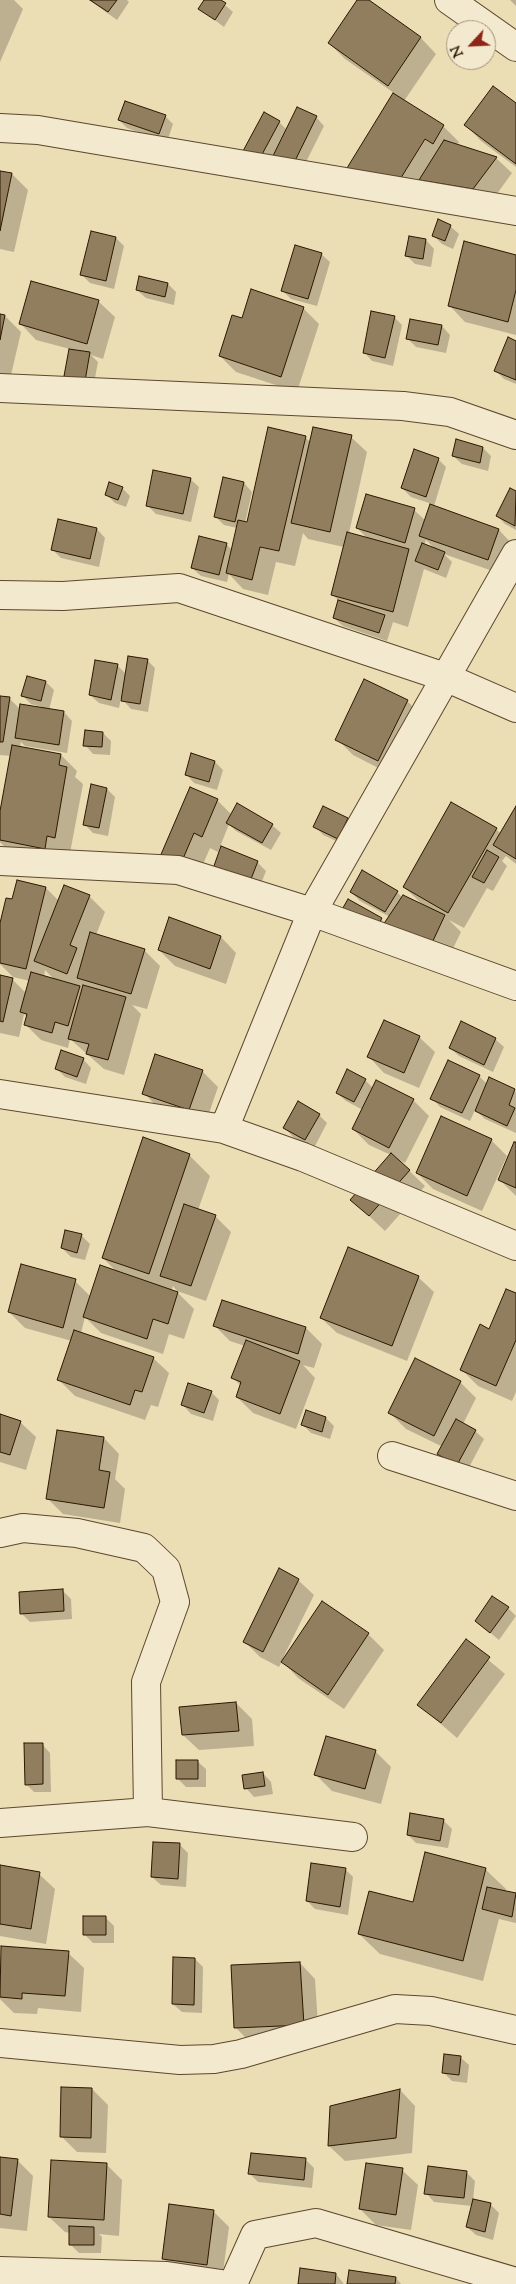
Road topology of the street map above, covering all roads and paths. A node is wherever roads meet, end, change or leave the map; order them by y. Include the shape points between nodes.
1 (449, 0) edge
2 (516, 47) edge
3 (0, 128) edge
4 (516, 211) edge
5 (0, 388) edge
6 (516, 435) edge
7 (516, 554) edge
8 (0, 595) edge
9 (445, 677) junction
10 (516, 708) edge
11 (0, 861) edge
12 (312, 912) junction
13 (516, 986) edge
14 (0, 1094) edge
15 (224, 1130) junction
16 (516, 1246) edge
17 (392, 1456) dead end
18 (516, 1496) edge
19 (0, 1533) edge
20 (148, 1812) junction
21 (0, 1823) edge
22 (353, 1837) dead end
23 (516, 2030) edge
24 (0, 2043) edge
25 (0, 2270) edge
26 (516, 2282) edge
27 (221, 2284) edge
28 (234, 2284) edge

1 - 2 street
3 - 4 street via 38,130
5 - 6 street via 404,406 450,412
7 - 9 street
8 - 9 street via 63,596 179,588
9 - 10 street
9 - 12 street
11 - 12 street via 178,870
12 - 13 street
12 - 15 street
14 - 15 street
15 - 16 street via 304,1157
17 - 18 street
19 - 20 street via 23,1528 87,1535 144,1548 166,1569 175,1602 146,1682
20 - 21 street
20 - 22 street
23 - 24 street via 431,2011 394,2009 214,2059 180,2060
25 - 27 street via 167,2276
26 - 28 street via 316,2223 255,2235

